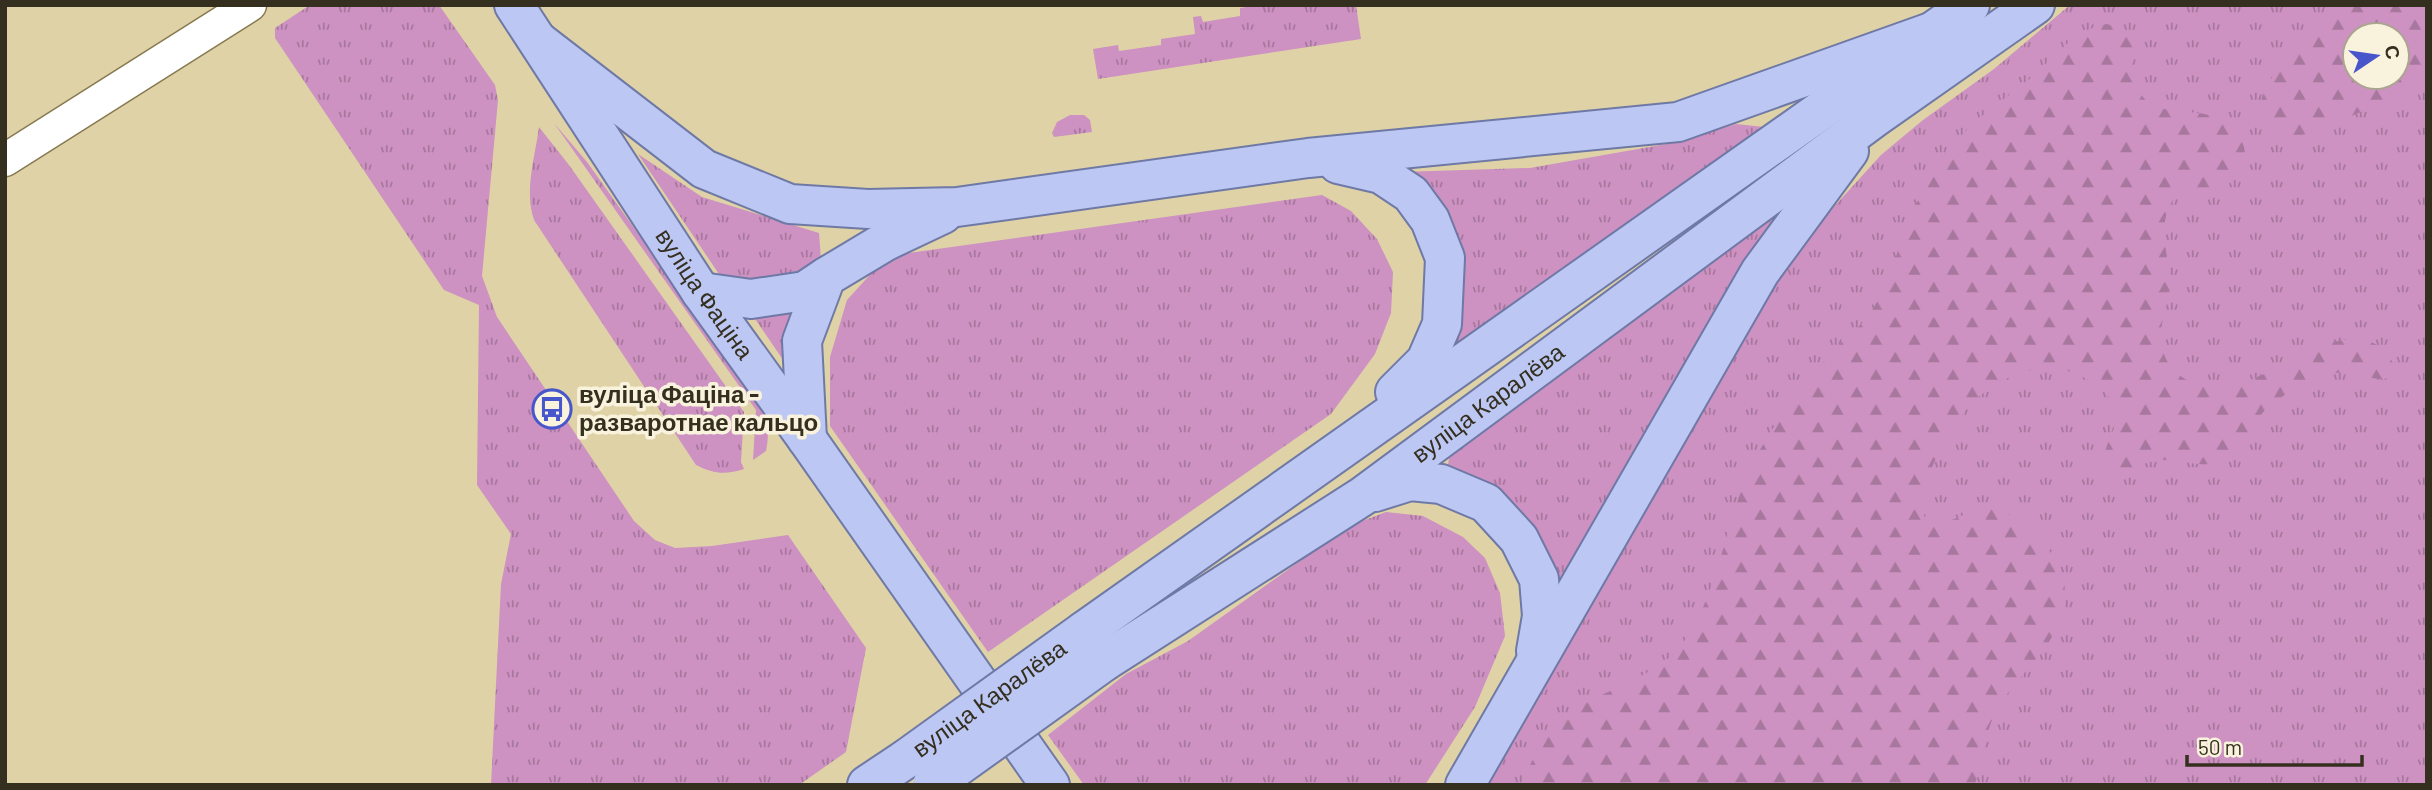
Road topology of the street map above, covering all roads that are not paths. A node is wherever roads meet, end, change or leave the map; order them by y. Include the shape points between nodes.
1 (250, 5) edge
2 (514, 5) edge
3 (1970, 5) edge
4 (2035, 5) edge
5 (1934, 31) junction
6 (538, 41) junction
7 (1874, 118) junction
8 (1308, 158) junction
9 (5, 160) edge
10 (957, 207) junction
11 (826, 277) junction
12 (701, 292) junction
13 (807, 439) junction
14 (1329, 458) junction
15 (1363, 496) junction
16 (1094, 646) junction
17 (1533, 668) junction
18 (919, 772) edge
19 (867, 785) edge
20 (1050, 785) edge
21 (1465, 785) edge

1 - 9 street
2 - 6 main road, вуліца Фаціна
3 - 5 main road, вуліца Каралёва
4 - 7 main road, вуліца Каралёва
5 - 8 main road via 1678,122
5 - 14 main road, вуліца Каралёва
6 - 10 main road via 704,169 790,204 868,209
6 - 12 main road, вуліца Фаціна
7 - 15 main road, вуліца Каралёва
7 - 17 main road via 1760,272
8 - 10 main road
8 - 14 main road via 1381,174 1411,194 1430,220 1445,258 1442,324 1426,361
10 - 11 main road
11 - 12 main road via 805,291 751,299
11 - 13 main road via 802,341
12 - 13 main road, вуліца Фаціна
13 - 20 main road, вуліца Фаціна
14 - 16 main road, вуліца Каралёва
15 - 16 main road, вуліца Каралёва
15 - 17 main road via 1410,481 1441,484 1486,503 1518,540 1539,579 1542,616
16 - 18 main road, вуліца Каралёва, bridge
17 - 21 main road
18 - 19 main road, вуліца Каралёва

